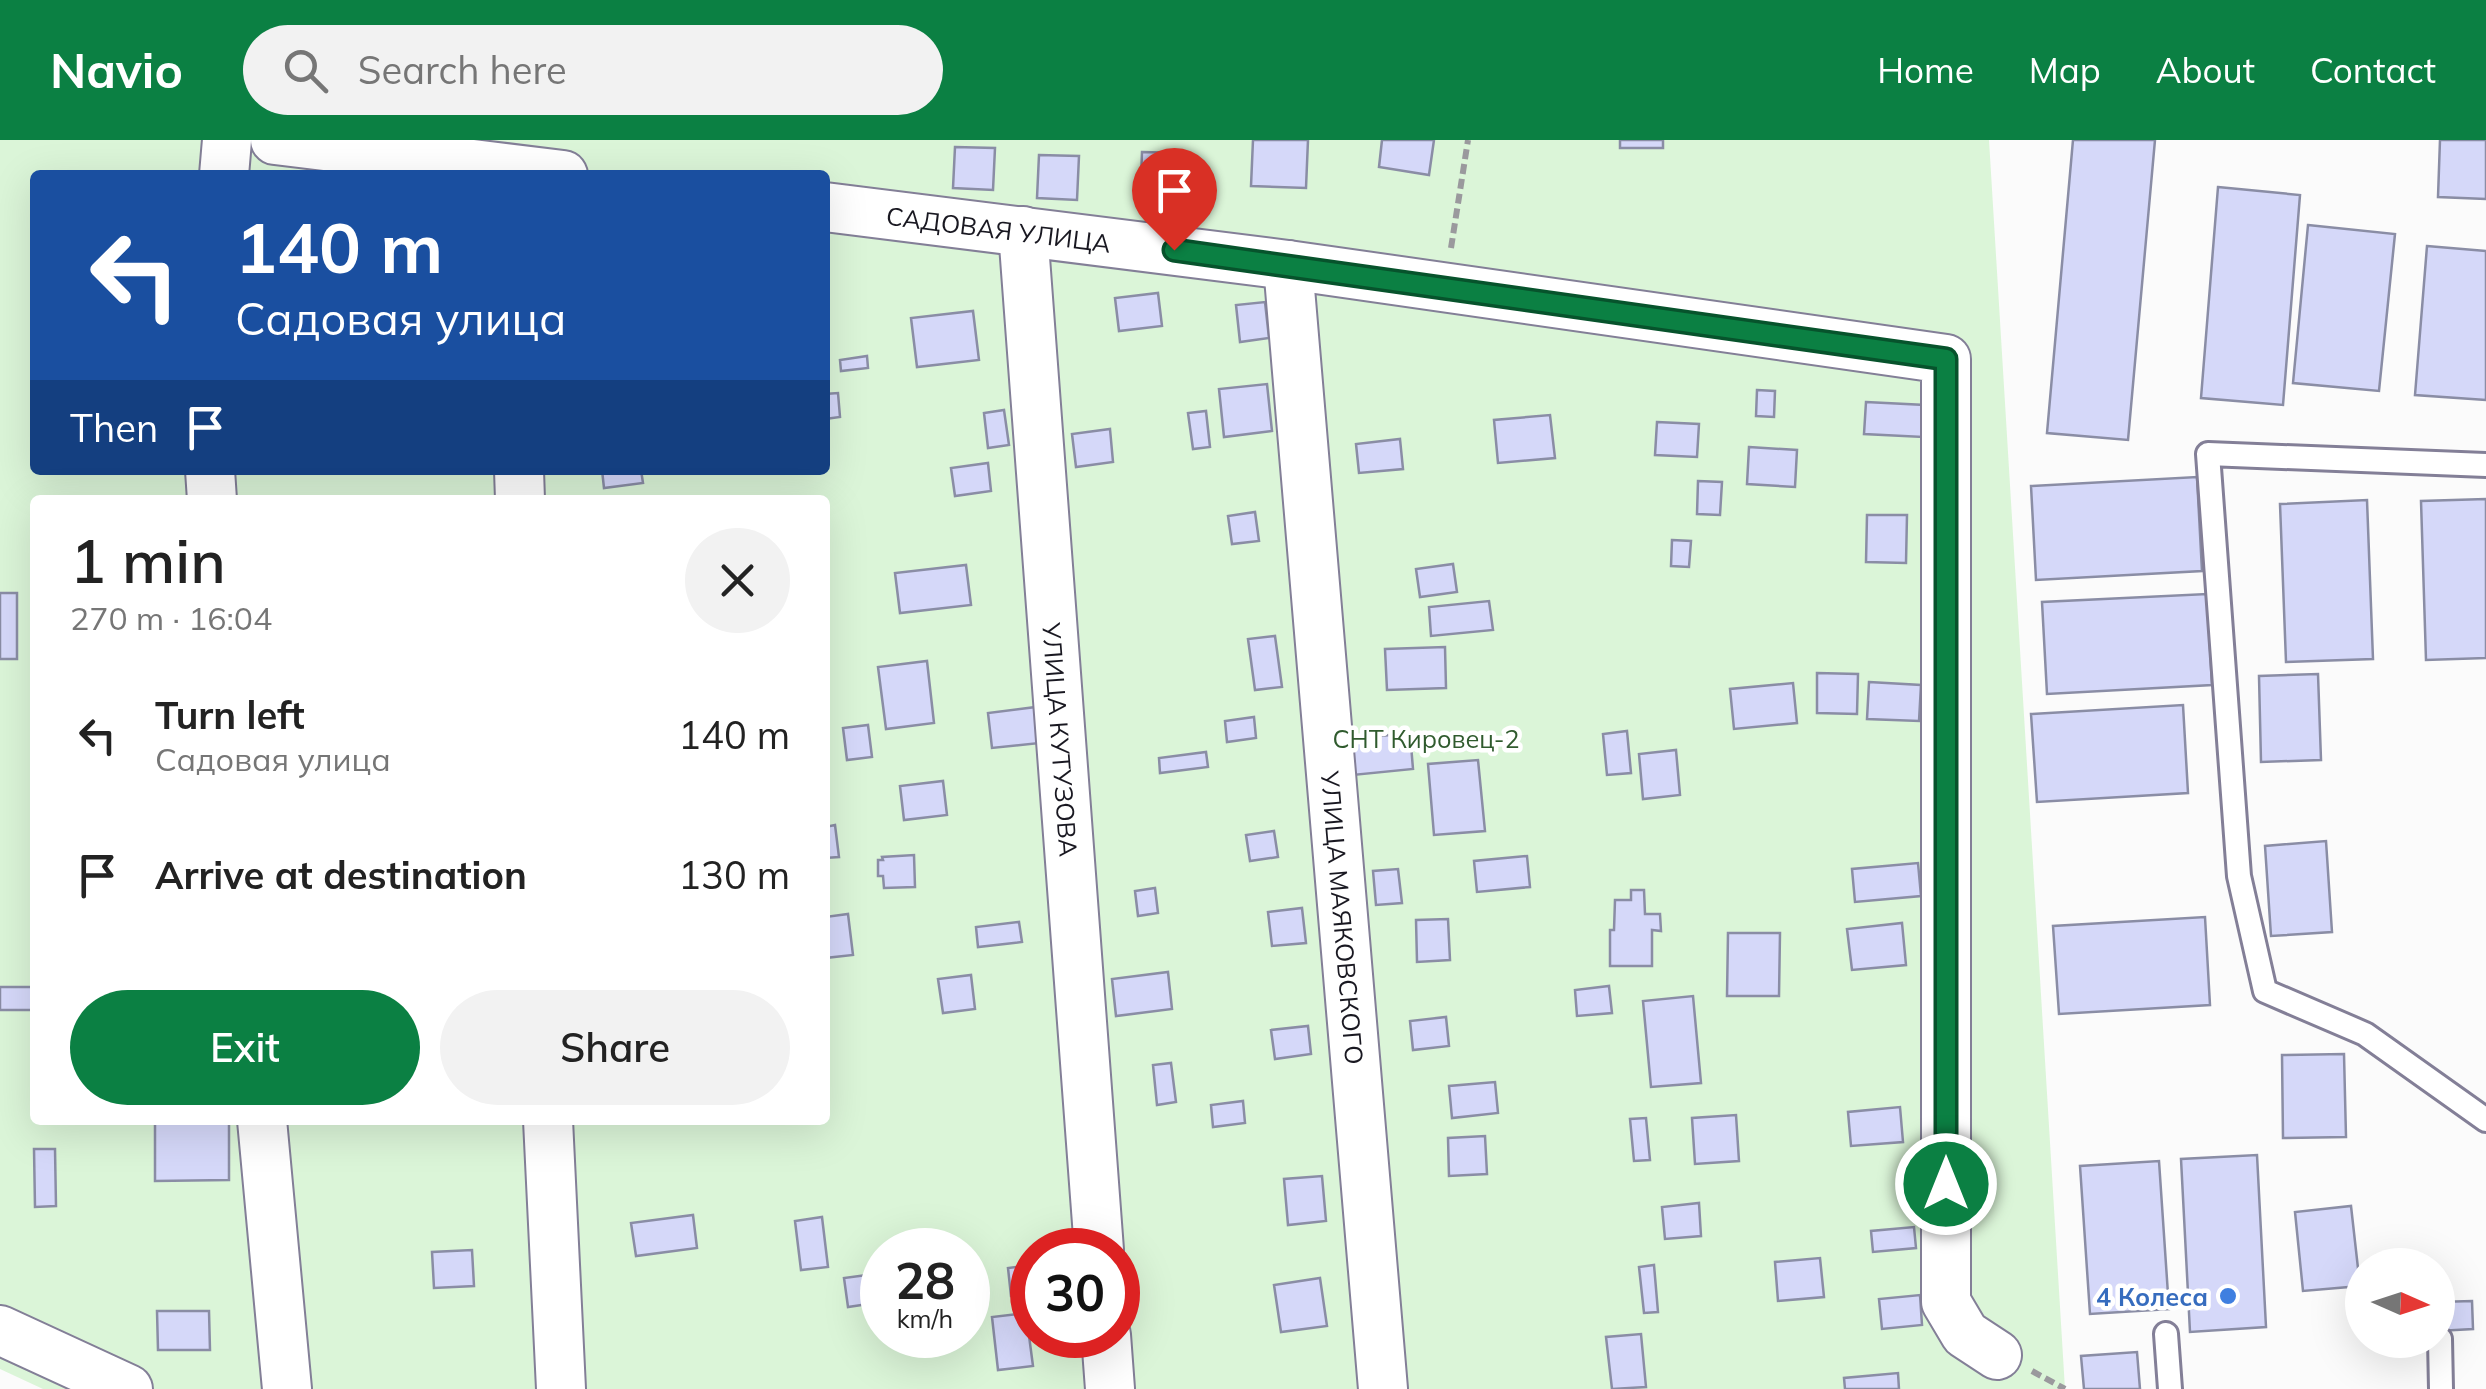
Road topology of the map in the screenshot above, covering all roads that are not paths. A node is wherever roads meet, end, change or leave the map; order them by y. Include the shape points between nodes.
1 (227, 140) edge
2 (275, 140) edge
3 (224, 170) edge
4 (493, 170) edge
5 (830, 208) edge
6 (1023, 231) junction
7 (1288, 265) junction
8 (2486, 465) edge
9 (2486, 1120) edge
10 (262, 1125) edge
11 (548, 1125) edge
12 (1097, 1228) edge
13 (0, 1330) edge
14 (2166, 1334) dead end
15 (1997, 1355) dead end
16 (1108, 1358) edge
17 (2440, 1358) edge
18 (128, 1389) edge
19 (286, 1389) edge
20 (560, 1389) edge
21 (1110, 1389) edge
22 (1383, 1389) edge
23 (2170, 1389) edge
24 (2441, 1389) edge

1 - 3 street
2 - 4 street
5 - 6 street, САДОВАЯ УЛИЦА
6 - 7 street, САДОВАЯ УЛИЦА
6 - 12 street, УЛИЦА КУТУЗОВА
7 - 15 street, САДОВАЯ УЛИЦА via 1946,359 1946,1302 1965,1334
7 - 22 street, УЛИЦА МАЯКОВСКОГО
8 - 9 lane via 2208,454 2239,876 2265,991 2366,1034
10 - 19 street
11 - 20 street
13 - 18 street
14 - 23 lane
16 - 21 street
17 - 24 lane

